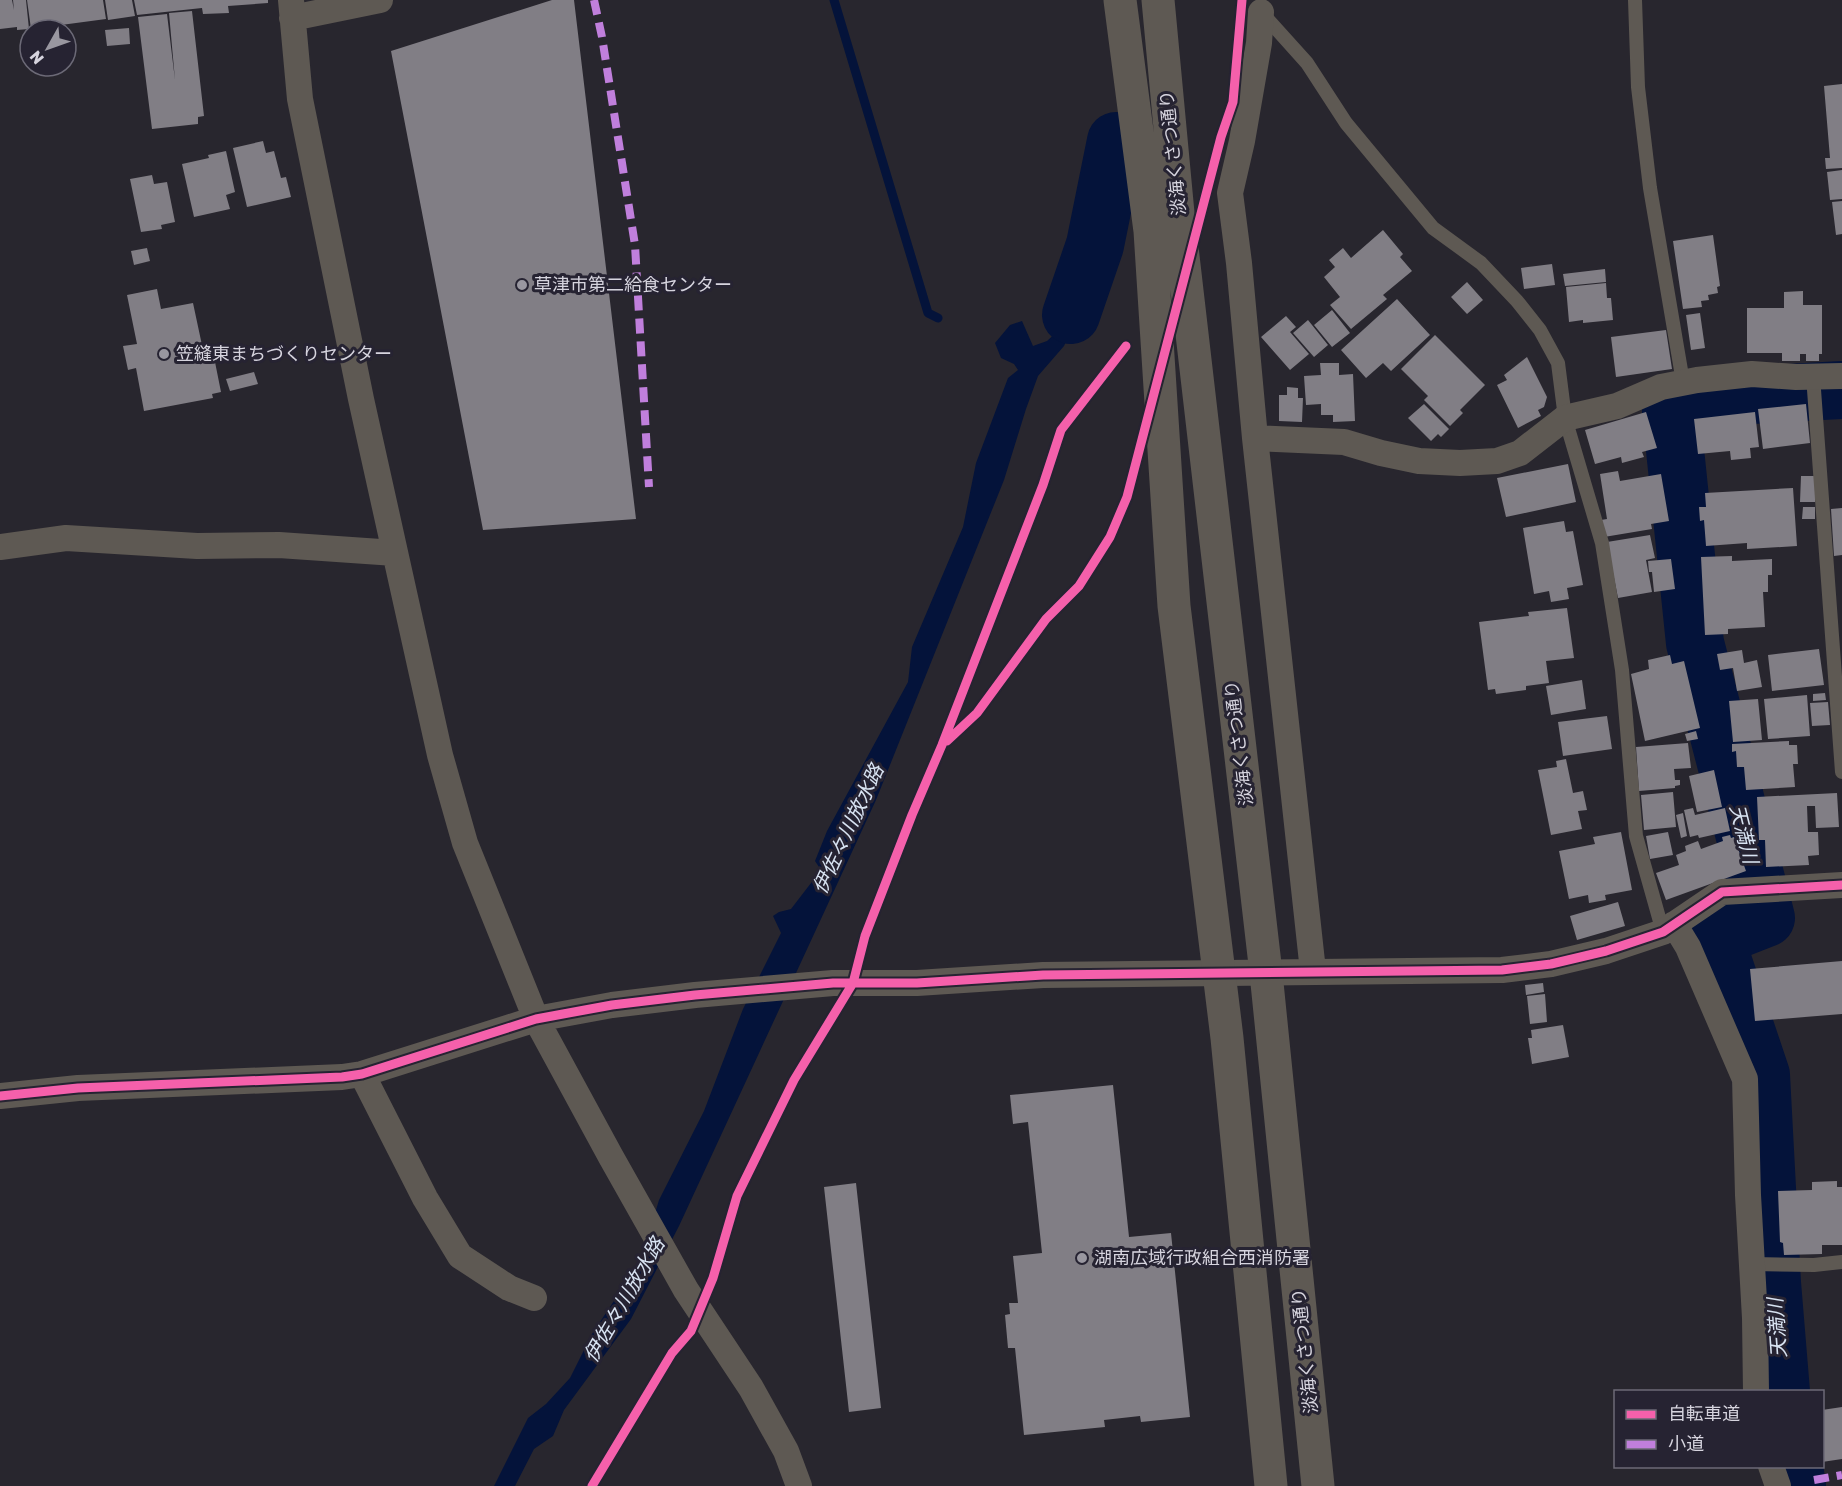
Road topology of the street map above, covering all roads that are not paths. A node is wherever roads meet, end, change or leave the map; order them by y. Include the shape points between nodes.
1 (380, 0) edge
2 (1120, 0) edge
3 (1158, 0) edge
4 (1635, 0) edge
5 (292, 9) edge
6 (1261, 12) joint
7 (1813, 376) junction
8 (1842, 376) edge
9 (1683, 382) junction
10 (1565, 418) junction
11 (1255, 438) junction
12 (0, 547) edge
13 (395, 553) junction
14 (1842, 772) edge
15 (1842, 885) edge
16 (1668, 928) junction
17 (1313, 971) junction
18 (1266, 973) junction
19 (1220, 974) junction
20 (536, 1019) junction
21 (362, 1074) junction
22 (0, 1096) edge
23 (1842, 1262) edge
24 (1752, 1264) junction
25 (534, 1298) dead end
26 (1756, 1390) edge
27 (1771, 1468) edge
28 (799, 1486) edge
29 (1271, 1486) edge
30 (1318, 1486) edge
31 (1778, 1486) edge

1 - 5 street
2 - 19 street, 淡海くさつ通り via 1150,231 1174,606
3 - 18 street, 淡海くさつ通り via 1178,213
4 - 9 lane via 1638,87 1650,188
5 - 13 street via 300,99
6 - 10 lane via 1307,63 1346,123 1433,228 1481,262 1540,330 1558,363
6 - 11 street via 1259,43 1230,194
7 - 8 street
7 - 9 street via 1752,374
7 - 14 lane
9 - 10 street via 1617,406
10 - 11 street via 1520,453 1497,461 1419,461 1344,442
10 - 16 lane via 1602,543 1622,670 1636,836
11 - 17 street
12 - 13 street via 66,538
13 - 20 street via 440,755 465,843
15 - 16 street via 1722,892
16 - 17 street via 1606,951 1502,970
16 - 24 street via 1688,947 1745,1079
17 - 18 street
18 - 19 street
18 - 30 street, 淡海くさつ通り
19 - 20 street via 1042,975 832,983 612,1005
19 - 29 street, 淡海くさつ通り
20 - 21 street
20 - 28 street via 686,1290 751,1388 786,1450
21 - 22 street via 78,1088
21 - 25 street via 425,1198 460,1256 509,1288
23 - 24 lane
24 - 26 street
27 - 31 street

